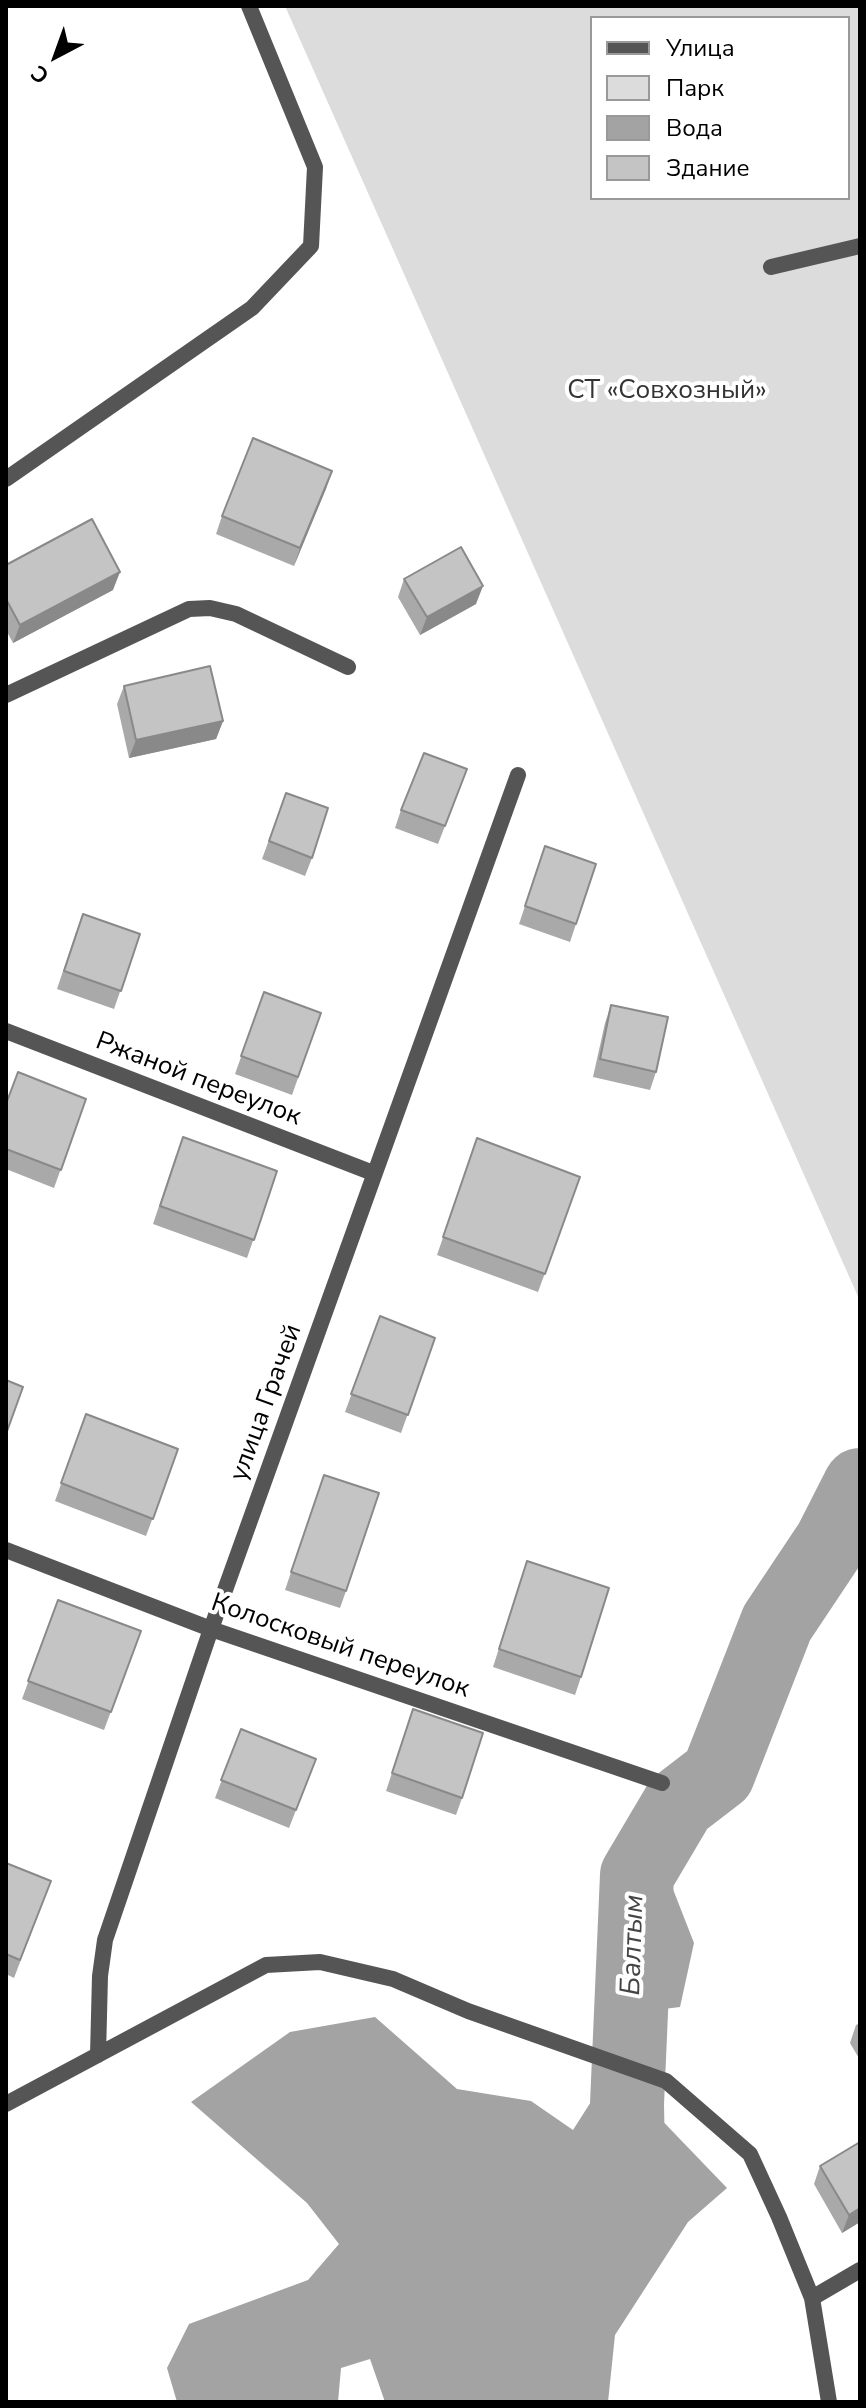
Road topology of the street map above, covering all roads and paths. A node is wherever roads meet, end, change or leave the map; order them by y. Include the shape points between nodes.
1 (249, 6) edge
2 (860, 246) edge
3 (771, 267) dead end
4 (6, 479) edge
5 (348, 667) dead end
6 (6, 695) edge
7 (518, 775) dead end
8 (6, 1031) edge
9 (373, 1173) junction
10 (6, 1550) edge
11 (211, 1629) junction
12 (662, 1783) dead end
13 (98, 2055) junction
14 (6, 2104) edge
15 (860, 2270) edge
16 (812, 2298) junction
17 (829, 2402) edge

1 - 4 street via 315,167 311,246 252,308
2 - 3 street
5 - 6 street via 236,614 189,609
7 - 9 street, улица Грачей
8 - 9 street, Ржаной переулок
9 - 11 street, улица Грачей
10 - 11 street, Колосковый переулок
11 - 12 street, Колосковый переулок
11 - 13 street, улица Грачей via 105,1940
13 - 14 street
13 - 16 street via 266,1965 320,1962 393,1979 666,2081 750,2154
15 - 16 street
16 - 17 street

